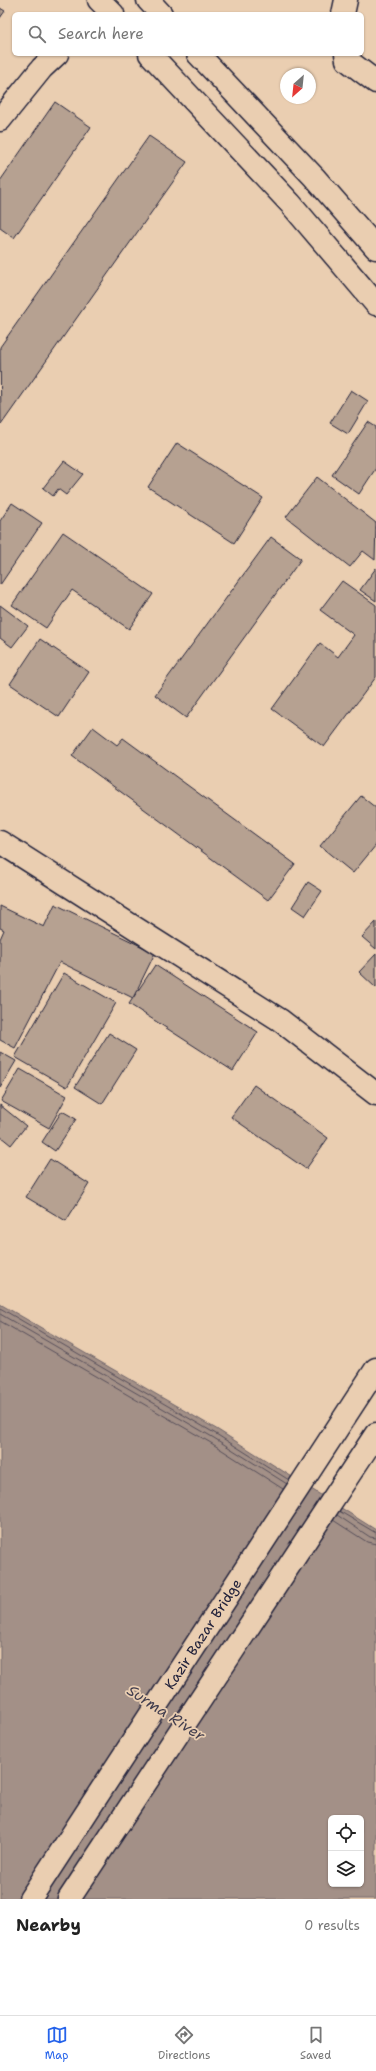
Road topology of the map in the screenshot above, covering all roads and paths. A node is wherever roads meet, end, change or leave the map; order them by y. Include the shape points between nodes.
1 (148, 0) edge
2 (346, 0) edge
3 (159, 12) edge
4 (343, 12) edge
5 (55, 56) edge
6 (152, 56) edge
7 (200, 56) edge
8 (346, 56) edge
9 (376, 82) edge
10 (0, 120) edge
11 (376, 248) edge
12 (376, 304) edge
13 (2, 847) edge
14 (376, 1094) edge
15 (376, 1369) edge
16 (376, 1434) edge
17 (30, 1899) edge
18 (69, 1899) edge

1 - 3 main road
2 - 4 main road
5 - 10 main road
6 - 12 main road via 290,203
7 - 11 main road via 314,177
8 - 9 main road via 347,60
13 - 14 main road via 280,1020
15 - 17 main road, Kazir Bazar Bridge
16 - 18 main road

